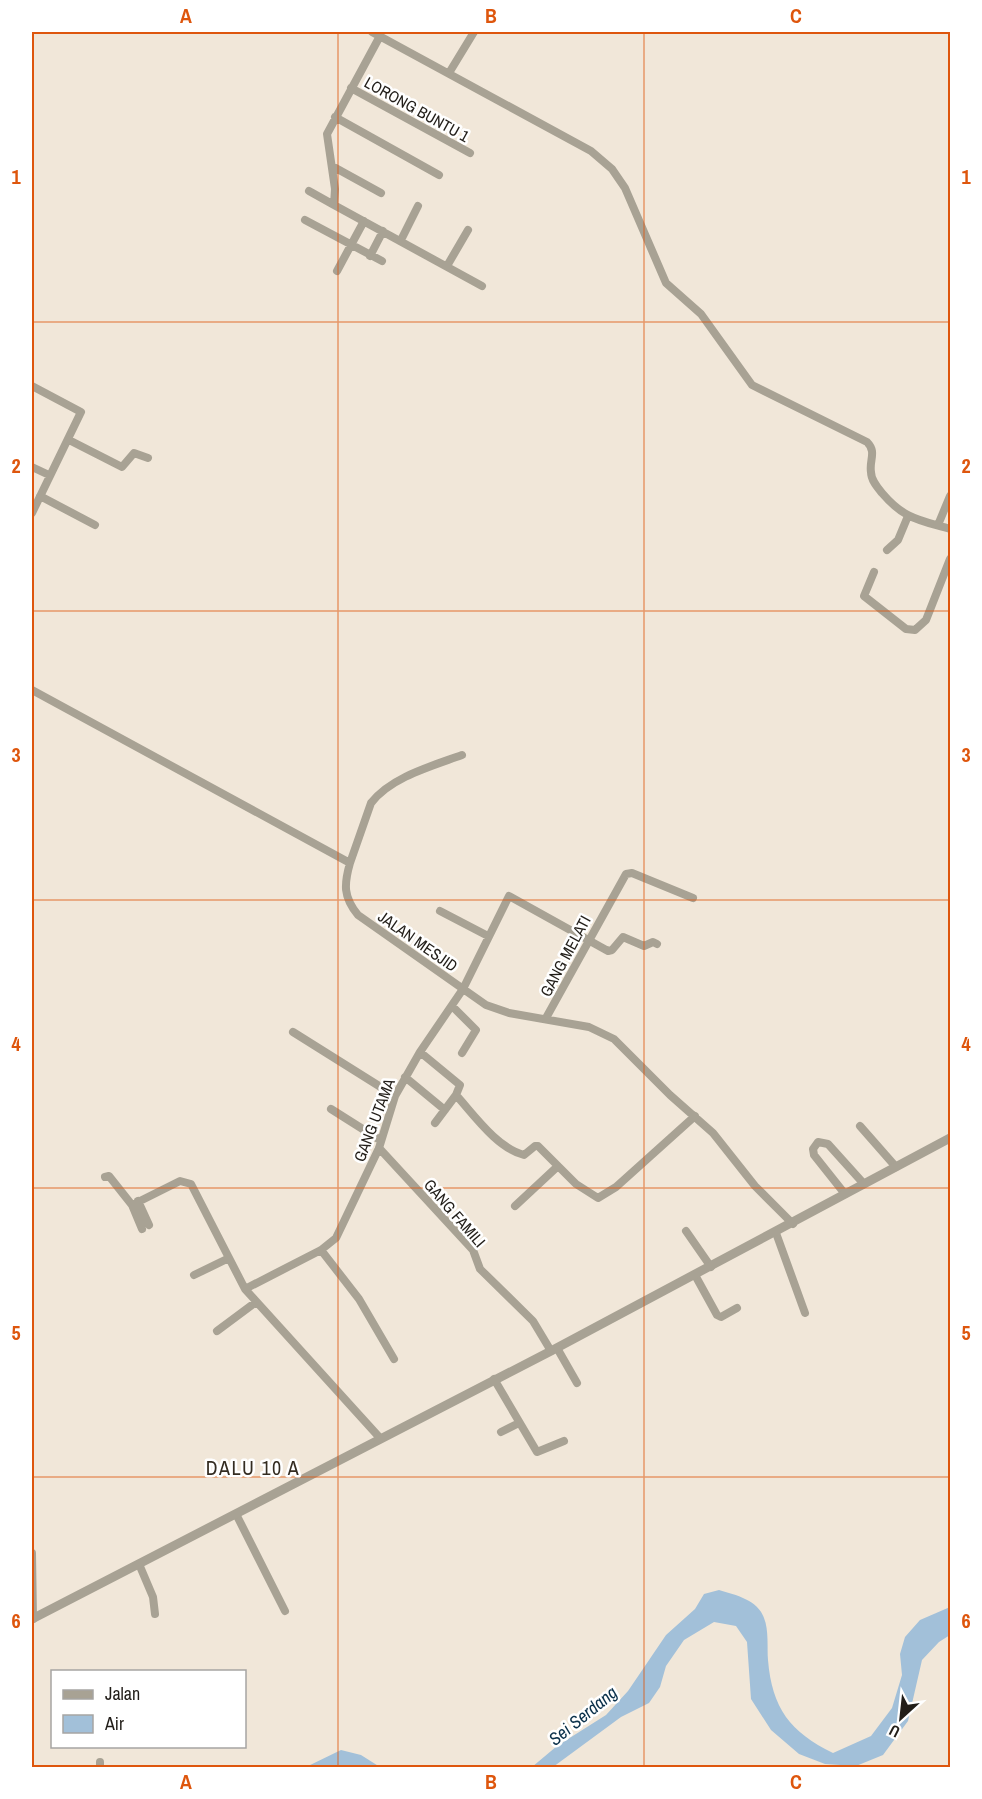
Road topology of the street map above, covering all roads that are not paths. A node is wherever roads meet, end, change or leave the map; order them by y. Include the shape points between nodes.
1 (372, 32) edge
2 (474, 32) edge
3 (380, 36) junction
4 (449, 73) junction
5 (351, 88) junction
6 (335, 117) junction
7 (470, 153) dead end
8 (332, 166) junction
9 (439, 176) dead end
10 (309, 191) dead end
11 (381, 193) dead end
12 (334, 205) junction
13 (418, 206) dead end
14 (305, 220) dead end
15 (364, 221) junction
16 (468, 230) dead end
17 (384, 231) junction
18 (400, 240) junction
19 (351, 246) junction
20 (370, 256) junction
21 (381, 261) dead end
22 (447, 266) junction
23 (337, 271) dead end
24 (482, 286) dead end
25 (32, 386) edge
26 (69, 440) junction
27 (148, 458) dead end
28 (32, 468) edge
29 (49, 475) junction
30 (40, 496) junction
31 (951, 496) edge
32 (32, 513) edge
33 (908, 516) junction
34 (95, 525) dead end
35 (938, 525) junction
36 (951, 530) edge
37 (887, 550) dead end
38 (951, 559) edge
39 (874, 572) dead end
40 (32, 690) edge
41 (462, 755) dead end
42 (350, 863) junction
43 (693, 898) dead end
44 (440, 912) dead end
45 (488, 936) junction
46 (588, 941) junction
47 (657, 944) dead end
48 (463, 989) junction
49 (452, 1006) junction
50 (546, 1018) junction
51 (294, 1032) dead end
52 (420, 1052) junction
53 (462, 1053) dead end
54 (405, 1077) junction
55 (456, 1095) junction
56 (395, 1096) junction
57 (331, 1109) dead end
58 (445, 1110) junction
59 (694, 1116) junction
60 (435, 1123) dead end
61 (860, 1126) dead end
62 (951, 1138) edge
63 (380, 1144) junction
64 (558, 1166) junction
65 (896, 1167) junction
66 (105, 1177) dead end
67 (864, 1184) junction
68 (845, 1194) junction
69 (135, 1203) junction
70 (515, 1206) dead end
71 (794, 1224) junction
72 (145, 1227) dead end
73 (686, 1231) dead end
74 (776, 1233) junction
75 (321, 1250) junction
76 (229, 1258) junction
77 (711, 1267) junction
78 (194, 1275) dead end
79 (695, 1275) junction
80 (245, 1288) junction
81 (256, 1302) junction
82 (737, 1308) dead end
83 (805, 1314) dead end
84 (217, 1331) dead end
85 (554, 1349) junction
86 (394, 1359) dead end
87 (494, 1379) junction
88 (577, 1383) dead end
89 (519, 1423) junction
90 (501, 1432) dead end
91 (380, 1438) junction
92 (564, 1441) dead end
93 (236, 1514) junction
94 (33, 1553) edge
95 (139, 1564) junction
96 (285, 1611) dead end
97 (155, 1614) dead end
98 (32, 1619) edge

1 - 3 street
2 - 4 street
3 - 4 street
3 - 5 street
4 - 33 street via 578,142 612,169 625,188 666,283 701,314 749,382 867,442 873,452 874,482 896,509
5 - 6 street
5 - 7 street, LORONG BUNTU 1
6 - 8 street via 327,134
6 - 9 street
8 - 11 street
8 - 12 street
10 - 12 street
12 - 15 street
13 - 18 street
14 - 19 street
15 - 17 street
15 - 19 street
16 - 22 street
17 - 18 street
17 - 20 street
18 - 22 street
19 - 20 street
19 - 23 street
20 - 21 street
22 - 24 street
25 - 26 street via 81,412
26 - 27 street via 122,467 134,453
26 - 29 street
28 - 29 street
29 - 30 street
30 - 32 street
30 - 34 street
31 - 35 street
33 - 35 street
33 - 37 street via 898,540
35 - 36 street
38 - 39 street via 926,620 915,630 906,629 864,596
40 - 42 street
41 - 42 street, JALAN MESJID via 377,795
42 - 48 street, JALAN MESJID via 344,886 358,915
43 - 46 street, GANG MELATI via 629,872
44 - 45 street
45 - 46 street, GANG UTAMA via 508,896
45 - 48 street, GANG UTAMA
46 - 47 street via 610,951 623,937 644,946
46 - 50 street, GANG MELATI
48 - 49 street, GANG UTAMA
48 - 50 street, JALAN MESJID via 500,1011
49 - 52 street, GANG UTAMA
49 - 53 street via 476,1030
50 - 59 street, JALAN MESJID via 607,1035
51 - 56 street
52 - 54 street, GANG UTAMA
52 - 55 street via 460,1085
54 - 56 street, GANG UTAMA
54 - 58 street
55 - 58 street
55 - 64 street via 514,1151 524,1155 537,1146
56 - 63 street, GANG UTAMA
57 - 63 street, GANG FAMILI
58 - 60 street
59 - 64 street via 601,1198 585,1191
59 - 71 street, JALAN MESJID
61 - 65 street
62 - 65 street
63 - 75 street, GANG UTAMA via 339,1232
63 - 85 street, GANG FAMILI via 473,1250 480,1269 533,1321
64 - 70 street
65 - 67 street
66 - 69 street via 109,1176
67 - 68 street
67 - 68 street via 832,1147 818,1142 814,1155
68 - 71 street
69 - 72 street
69 - 76 street via 180,1181 188,1182
71 - 74 street
73 - 77 street
74 - 77 street
74 - 83 street
75 - 80 street, GANG UTAMA
75 - 86 street via 359,1299
76 - 78 street
76 - 80 street
77 - 79 street
79 - 82 street via 717,1315 721,1317
79 - 85 street
80 - 81 street
81 - 84 street
81 - 91 street
85 - 87 street
85 - 88 street, GANG FAMILI
87 - 89 street
87 - 91 street
89 - 90 street
89 - 92 street via 537,1453
91 - 93 street
93 - 95 street
93 - 96 street
94 - 98 street
95 - 97 street via 153,1597
95 - 98 street

